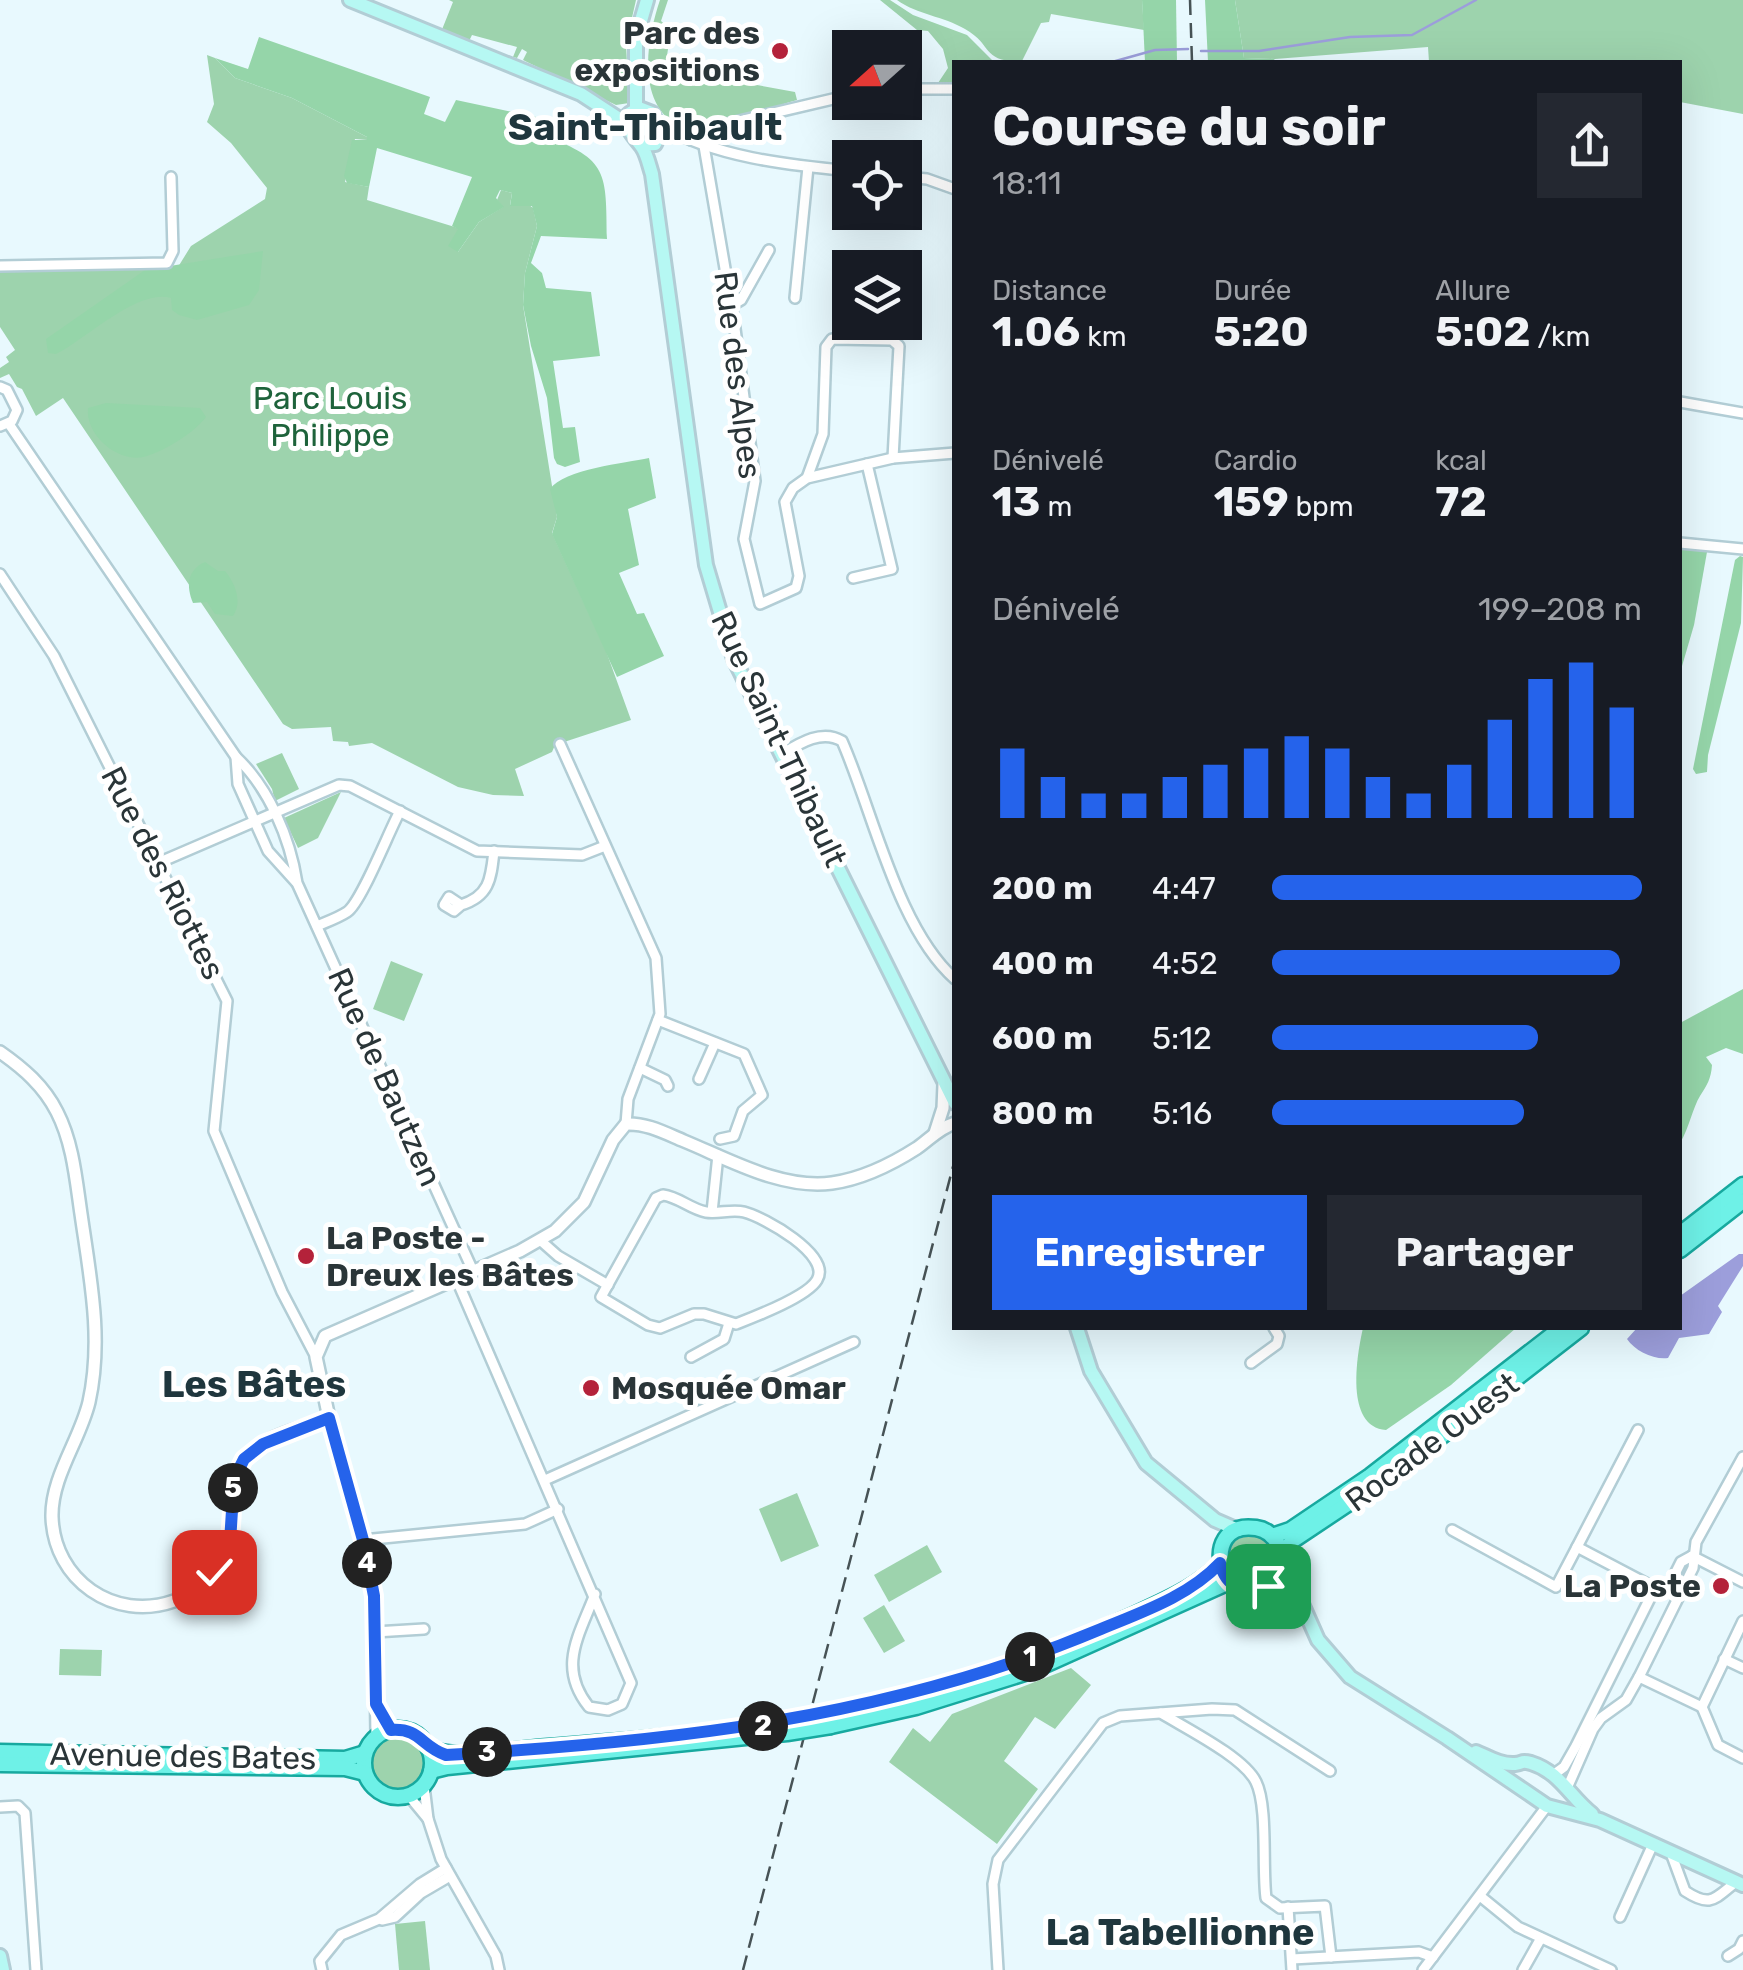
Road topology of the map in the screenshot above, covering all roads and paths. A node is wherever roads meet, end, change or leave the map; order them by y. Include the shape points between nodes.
1 (350, 0) edge
2 (646, 0) edge
3 (952, 88) edge
4 (922, 89) edge
5 (832, 98) edge
6 (634, 113) junction
7 (654, 138) junction
8 (691, 140) junction
9 (704, 146) junction
10 (808, 167) junction
11 (832, 169) edge
12 (171, 177) dead end
13 (922, 178) edge
14 (952, 187) edge
15 (769, 250) dead end
16 (0, 266) edge
17 (795, 298) dead end
18 (731, 306) junction
19 (0, 387) edge
20 (1682, 402) edge
21 (1743, 412) edge
22 (4, 425) edge
23 (952, 453) edge
24 (894, 458) junction
25 (866, 464) junction
26 (808, 478) junction
27 (1682, 543) edge
28 (1743, 550) edge
29 (0, 574) edge
30 (853, 578) dead end
31 (560, 744) dead end
32 (782, 754) junction
33 (236, 757) junction
34 (400, 811) junction
35 (273, 813) junction
36 (255, 820) junction
37 (605, 846) junction
38 (494, 851) junction
39 (158, 863) junction
40 (297, 883) junction
41 (462, 906) dead end
42 (317, 926) junction
43 (952, 975) edge
44 (658, 1020) junction
45 (715, 1043) junction
46 (0, 1052) edge
47 (640, 1068) junction
48 (699, 1079) dead end
49 (944, 1082) junction
50 (668, 1086) dead end
51 (952, 1097) edge
52 (626, 1124) junction
53 (944, 1128) edge
54 (720, 1138) dead end
55 (718, 1155) junction
56 (1743, 1184) edge
57 (1743, 1201) edge
58 (712, 1212) junction
59 (1682, 1232) edge
60 (542, 1240) junction
61 (1682, 1248) edge
62 (473, 1270) junction
63 (456, 1278) junction
64 (608, 1286) junction
65 (728, 1323) junction
66 (1078, 1330) edge
67 (1275, 1330) edge
68 (1558, 1330) edge
69 (1579, 1330) edge
70 (854, 1342) dead end
71 (691, 1356) dead end
72 (316, 1357) junction
73 (1251, 1363) dead end
74 (329, 1418) junction
75 (1638, 1430) dead end
76 (1743, 1457) edge
77 (544, 1480) junction
78 (558, 1510) junction
79 (1215, 1520) junction
80 (1238, 1530) junction
81 (1452, 1530) dead end
82 (1272, 1536) junction
83 (363, 1540) junction
84 (1224, 1542) junction
85 (1577, 1547) junction
86 (1282, 1554) junction
87 (1692, 1556) junction
88 (1220, 1563) junction
89 (1280, 1571) junction
90 (1230, 1582) junction
91 (1743, 1582) edge
92 (1268, 1586) junction
93 (1655, 1588) junction
94 (595, 1594) junction
95 (1294, 1594) junction
96 (1743, 1622) edge
97 (424, 1629) dead end
98 (375, 1632) junction
99 (1724, 1659) junction
100 (1743, 1668) edge
101 (1639, 1677) junction
102 (1598, 1703) junction
103 (376, 1704) junction
104 (1702, 1707) junction
105 (1608, 1712) junction
106 (1161, 1713) junction
107 (832, 1720) junction
108 (788, 1727) junction
109 (391, 1730) junction
110 (376, 1737) junction
111 (1447, 1738) junction
112 (429, 1749) junction
113 (0, 1752) edge
114 (365, 1753) junction
115 (1743, 1758) edge
116 (0, 1764) edge
117 (1515, 1764) junction
118 (1330, 1770) dead end
119 (431, 1771) junction
120 (365, 1773) junction
121 (1553, 1775) junction
122 (1512, 1780) junction
123 (424, 1786) junction
124 (409, 1796) junction
125 (1567, 1796) junction
126 (1547, 1806) junction
127 (0, 1807) edge
128 (428, 1820) junction
129 (1652, 1844) junction
130 (1671, 1852) junction
131 (448, 1872) junction
132 (1740, 1883) edge
133 (1480, 1896) junction
134 (1288, 1907) junction
135 (1620, 1917) dead end
136 (1540, 1938) junction
137 (1743, 1941) edge
138 (0, 1956) edge
139 (1728, 1956) dead end
140 (1331, 1957) junction
141 (1432, 1958) junction
142 (1292, 1965) edge
143 (3, 1970) edge
144 (36, 1970) edge
145 (322, 1970) edge
146 (500, 1970) edge
147 (998, 1970) edge
148 (1423, 1970) edge
149 (1523, 1970) edge
150 (1611, 1970) edge

1 - 6 main road
2 - 6 main road via 636,38
3 - 4 street
5 - 8 street via 698,131
6 - 7 main road via 652,114
6 - 7 main road via 632,136
7 - 8 street
7 - 32 main road, Rue Saint-Thibault via 652,174 706,565 734,659
8 - 9 street
9 - 10 street
9 - 18 street, Rue des Alpes
10 - 11 street
10 - 17 street
12 - 16 street via 173,251 167,262
13 - 14 street
15 - 18 street
18 - 26 street, Rue des Alpes via 754,481 744,539 760,604 796,588 785,502
19 - 22 street via 17,407
20 - 21 street
22 - 33 street
23 - 24 street
24 - 25 street
24 - 26 street via 900,346 892,340 832,339 826,347 823,434
25 - 26 street
25 - 30 street via 892,569
27 - 28 street
29 - 39 street, Rue des Riottes via 54,656
31 - 37 street
32 - 43 street via 822,735 842,741 914,920 930,952
32 - 49 main road, Rue Saint-Thibault
33 - 35 street, Rue de Bautzen via 256,776
33 - 36 street, Rue de Bautzen via 238,784
34 - 35 street via 339,785
34 - 38 street via 477,850
34 - 42 street via 350,911
35 - 36 street
35 - 40 street, Rue de Bautzen via 293,854
36 - 39 street
36 - 40 street, Rue de Bautzen via 272,858
37 - 38 street via 582,855
37 - 44 street via 656,958
38 - 41 street via 490,884
39 - 72 street, Rue des Riottes via 227,1001 217,1142
40 - 42 street, Rue de Bautzen
42 - 62 street, Rue de Bautzen
44 - 45 street
44 - 47 street
45 - 48 street
45 - 54 street via 744,1054 762,1096 742,1111 734,1136
46 - 74 street via 48,1097 67,1136 94,1305 88,1403 52,1503 56,1543 75,1576 126,1606 157,1606 190,1594 228,1548 234,1479 244,1459 263,1444
47 - 50 street
47 - 52 street
49 - 51 main road, Rue Saint-Thibault
49 - 53 street
52 - 55 street
52 - 60 street via 584,1202
53 - 55 street via 882,1168 832,1183 785,1178
55 - 58 street
56 - 59 main road
57 - 61 main road
58 - 64 street via 671,1196 656,1198
58 - 65 street via 744,1212 796,1240 820,1271 808,1290
60 - 62 street
60 - 64 street
62 - 63 street
63 - 72 street via 325,1336
63 - 77 street
64 - 65 street via 601,1297 660,1328 694,1314
65 - 71 street via 724,1338
66 - 79 main road via 1090,1371 1146,1462
67 - 73 street via 1277,1344
68 - 82 main road, Rocade Ouest via 1370,1476
69 - 86 main road, Rocade Ouest
70 - 77 street
72 - 74 street
74 - 83 street
75 - 85 street
76 - 87 street
77 - 78 street
78 - 83 street via 525,1524
78 - 94 street
79 - 80 main road
79 - 84 main road
80 - 82 main road via 1256,1528
80 - 84 main road
81 - 85 street via 1556,1587
82 - 86 main road
83 - 98 street
84 - 88 main road
85 - 93 street
86 - 89 main road
87 - 91 street
87 - 93 street via 1670,1584
87 - 101 street
88 - 90 main road
88 - 107 main road via 1192,1587 1061,1646
89 - 92 main road
89 - 95 main road
90 - 92 main road via 1251,1591
90 - 107 main road via 1031,1670 916,1707
92 - 95 main road
93 - 102 street
94 - 94 street via 631,1683 622,1704 608,1710 589,1707 570,1667
95 - 111 main road via 1318,1640 1350,1677
96 - 99 street
97 - 98 street
98 - 103 street
99 - 100 street
99 - 104 street
101 - 104 street
101 - 105 street via 1626,1700
102 - 105 street
102 - 121 street via 1564,1767
103 - 109 street
103 - 110 street
104 - 115 street via 1718,1746
105 - 125 street via 1593,1729
106 - 118 street via 1235,1710
106 - 134 street via 1255,1779 1266,1898 1274,1907
106 - 147 street via 1115,1717 1098,1727 998,1860
107 - 108 main road, bridge
108 - 112 main road via 446,1755
108 - 119 main road
109 - 110 main road
109 - 112 main road via 409,1731
110 - 114 main road
111 - 117 main road
111 - 122 main road
112 - 119 main road
113 - 114 main road, Avenue des Bates via 345,1758
114 - 120 main road
116 - 120 main road, Avenue des Bates
117 - 121 main road via 1530,1763
117 - 122 main road
119 - 123 main road
120 - 124 main road via 378,1791
121 - 125 main road
122 - 126 main road
123 - 124 main road
123 - 128 street
124 - 128 street
125 - 126 main road
125 - 129 main road
126 - 133 street
127 - 144 street via 18,1806 24,1813
128 - 131 street
129 - 130 main road
129 - 135 street
130 - 132 main road
130 - 132 street via 1686,1892 1704,1901
131 - 145 street via 420,1884 380,1920 341,1935 320,1960
131 - 146 street
133 - 136 street
133 - 141 street
134 - 140 street via 1326,1906
134 - 142 street
136 - 149 street
136 - 150 street
137 - 139 street
138 - 143 main road
140 - 141 street via 1419,1952
140 - 142 street
141 - 148 street

